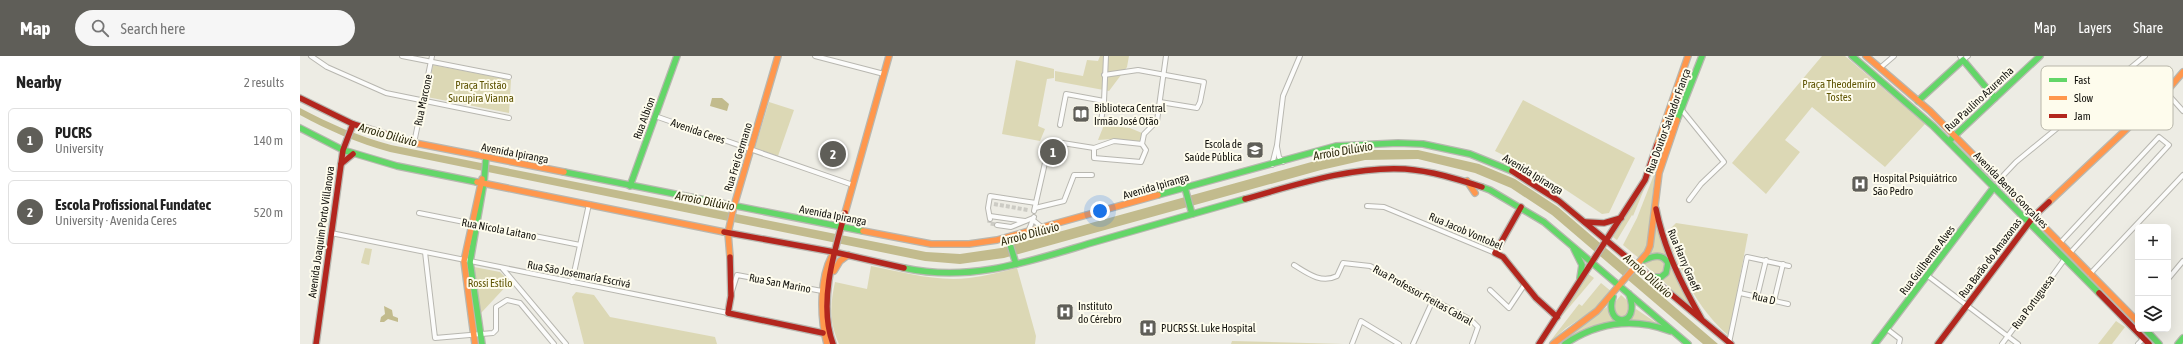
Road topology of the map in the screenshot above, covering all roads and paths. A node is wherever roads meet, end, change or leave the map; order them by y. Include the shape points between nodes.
1 (311, 56) edge
2 (402, 56) edge
3 (432, 56) edge
4 (677, 56) edge
5 (778, 56) edge
6 (816, 56) edge
7 (889, 56) edge
8 (1106, 56) edge
9 (1166, 56) edge
10 (1300, 56) edge
11 (1688, 56) edge
12 (1692, 56) edge
13 (1701, 56) edge
14 (1852, 56) edge
15 (1866, 56) edge
16 (1894, 56) edge
17 (2040, 56) edge
18 (2145, 56) edge
19 (1963, 57) edge
20 (431, 62) junction
21 (2133, 66) edge
22 (1880, 68) junction
23 (2183, 72) edge
24 (884, 74) junction
25 (1104, 75) junction
26 (1164, 75) junction
27 (509, 77) dead end
28 (2173, 84) edge
29 (300, 98) edge
30 (1995, 98) junction
31 (2173, 99) edge
32 (423, 101) junction
33 (1104, 101) junction
34 (1918, 101) junction
35 (1160, 102) junction
36 (1672, 106) junction
37 (1680, 109) junction
38 (2183, 110) edge
39 (655, 116) junction
40 (509, 118) dead end
41 (1101, 122) dead end
42 (1060, 125) dead end
43 (352, 127) junction
44 (300, 128) edge
45 (2055, 130) edge
46 (2126, 130) edge
47 (1954, 136) junction
48 (1949, 141) junction
49 (414, 143) junction
50 (1142, 144) junction
51 (1277, 144) junction
52 (1094, 148) junction
53 (751, 149) junction
54 (343, 150) junction
55 (353, 154) junction
56 (486, 159) junction
57 (1282, 162) junction
58 (341, 164) junction
59 (1272, 164) junction
60 (2183, 175) edge
61 (1092, 176) dead end
62 (482, 180) junction
63 (1999, 180) junction
64 (1466, 181) junction
65 (854, 185) junction
66 (630, 186) junction
67 (1994, 187) junction
68 (1490, 190) junction
69 (1186, 191) junction
70 (1484, 192) dead end
71 (1476, 193) dead end
72 (1689, 200) dead end
73 (1655, 202) junction
74 (988, 203) junction
75 (589, 204) junction
76 (994, 204) tunnel mouth
77 (1367, 206) dead end
78 (1521, 207) junction
79 (733, 208) junction
80 (1035, 208) junction
81 (1028, 210) tunnel mouth
82 (1191, 211) junction
83 (418, 213) dead end
84 (2034, 216) junction
85 (1002, 217) junction
86 (1034, 218) junction
87 (1621, 218) junction
88 (1025, 221) junction
89 (1585, 222) junction
90 (2029, 223) junction
91 (474, 224) junction
92 (1043, 228) junction
93 (840, 229) junction
94 (1028, 232) junction
95 (728, 233) junction
96 (331, 234) junction
97 (1009, 240) junction
98 (1605, 243) junction
99 (2060, 243) junction
100 (580, 245) junction
101 (835, 250) junction
102 (1574, 250) junction
103 (425, 252) junction
104 (1495, 253) junction
105 (2070, 253) junction
106 (848, 255) junction
107 (1766, 260) junction
108 (2064, 260) junction
109 (467, 261) junction
110 (1015, 261) junction
111 (2183, 261) edge
112 (1641, 262) junction
113 (1591, 263) junction
114 (1783, 264) junction
115 (1294, 265) dead end
116 (1789, 266) dead end
117 (503, 268) junction
118 (1635, 268) junction
119 (2090, 274) junction
120 (2171, 275) edge
121 (832, 276) junction
122 (1928, 276) junction
123 (1648, 277) junction
124 (572, 282) junction
125 (1578, 282) junction
126 (1525, 284) junction
127 (1620, 287) junction
128 (1490, 290) dead end
129 (822, 291) junction
130 (1616, 292) junction
131 (1740, 293) junction
132 (1629, 294) junction
133 (731, 296) junction
134 (1757, 297) junction
135 (1433, 300) junction
136 (1774, 301) junction
137 (1788, 304) dead end
138 (1967, 306) junction
139 (728, 313) junction
140 (2135, 316) edge
141 (1557, 317) junction
142 (1703, 322) junction
143 (1887, 329) junction
144 (2148, 332) edge
145 (826, 333) junction
146 (477, 334) junction
147 (1677, 335) junction
148 (2008, 336) junction
149 (2144, 338) junction
150 (2183, 338) edge
151 (316, 344) edge
152 (475, 344) edge
153 (482, 344) edge
154 (554, 344) edge
155 (566, 344) edge
156 (826, 344) edge
157 (833, 344) edge
158 (1352, 344) edge
159 (1399, 344) edge
160 (1413, 344) edge
161 (1472, 344) edge
162 (1539, 344) edge
163 (1553, 344) edge
164 (1565, 344) edge
165 (1688, 344) edge
166 (1730, 344) edge
167 (1875, 344) edge
168 (1899, 344) edge
169 (1938, 344) edge
170 (2002, 344) edge
171 (2018, 344) edge
172 (2138, 344) edge
173 (2149, 344) edge
174 (2159, 344) edge
175 (2178, 344) edge

1 - 32 street via 327,67 386,93
2 - 20 street
3 - 20 street, Rua Marcone
4 - 39 main road, Rua Albion
5 - 53 main road, Rua Frei Germano
6 - 24 street
7 - 24 main road
8 - 25 street
9 - 26 street
10 - 51 street via 1283,96
11 - 36 main road, Rua Doutor Salvador França
12 - 36 main road
13 - 37 main road
13 - 37 main road, Rua Doutor Salvador França via 1687,98
14 - 48 main road, Avenida Bento Gonçalves
15 - 22 main road, Avenida Bento Gonçalves
16 - 22 street
17 - 30 main road, Rua Paulino Azurenha
18 - 21 street
19 - 30 main road
19 - 34 main road
20 - 27 street
20 - 32 street, Rua Marcone
22 - 34 main road, Avenida Bento Gonçalves
23 - 28 main road, Rua Barão do Amazonas
24 - 65 main road
25 - 26 street via 1138,70
25 - 33 street
26 - 35 street
26 - 35 street via 1204,82 1197,108
29 - 43 main road, Avenida Ipiranga
30 - 47 main road, Rua Paulino Azurenha
31 - 38 street
32 - 40 street
32 - 49 street, Rua Marcone
33 - 41 street
33 - 42 street via 1066,94
34 - 47 main road, Avenida Bento Gonçalves
35 - 50 street via 1157,121 1144,134
36 - 87 main road, Rua Doutor Salvador França via 1645,180
37 - 72 street via 1724,162 1701,184
37 - 73 main road, Rua Doutor Salvador França via 1659,172
39 - 53 street, Avenida Ceres
39 - 66 main road, Rua Albion
43 - 49 main road, Avenida Ipiranga
43 - 54 main road, Avenida Joaquim Porto Villanova
44 - 54 main road
45 - 63 street via 2016,162
46 - 84 main road, Rua Barão do Amazonas
47 - 48 main road, Rua Paulino Azurenha
47 - 63 main road, Avenida Bento Gonçalves
48 - 67 main road, Avenida Bento Gonçalves
49 - 56 main road, Avenida Ipiranga
50 - 52 street via 1114,141
50 - 52 street via 1146,150 1141,162 1138,163 1094,158
51 - 57 street
51 - 59 street
52 - 80 street via 1050,141
53 - 65 street, Avenida Ceres
53 - 79 main road, Rua Frei Germano
54 - 55 main road
54 - 58 main road, Avenida Joaquim Porto Villanova
55 - 58 main road
55 - 62 main road via 397,166
56 - 62 main road
56 - 66 main road, Avenida Ipiranga
57 - 59 main road, Avenida Ipiranga
57 - 89 main road, Avenida Ipiranga via 1350,144 1423,144 1470,154 1516,173 1559,201
58 - 96 main road, Avenida Joaquim Porto Villanova
59 - 69 main road, Avenida Ipiranga
60 - 119 street
61 - 80 street via 1074,175 1064,201
62 - 75 main road
62 - 91 main road
63 - 84 main road, Avenida Bento Gonçalves
64 - 68 main road
64 - 71 main road
64 - 82 main road via 1428,171 1405,169 1354,172
65 - 93 main road
66 - 79 main road, Avenida Ipiranga
67 - 90 main road, Avenida Bento Gonçalves
67 - 122 main road, Rua Guilherme Alves
68 - 70 main road
68 - 78 main road
69 - 82 main road
69 - 92 main road, Avenida Ipiranga
73 - 112 main road, Rua Doutor Salvador França via 1650,246
73 - 142 main road, Rua Harry Graeff via 1663,240 1684,288
74 - 76 street
74 - 80 street via 992,196
74 - 85 street via 990,217
75 - 95 main road
75 - 100 street
77 - 104 street, Rua Jacob Vontobel via 1384,207
78 - 102 main road via 1544,222
78 - 104 main road
79 - 93 main road, Avenida Ipiranga
79 - 95 main road, Rua Frei Germano
80 - 81 street
82 - 110 main road
83 - 91 street, Rua Nicola Laitano
84 - 90 main road, Rua Barão do Amazonas
84 - 99 main road, Avenida Bento Gonçalves
85 - 88 street
85 - 88 street via 998,225 1011,227
86 - 88 street
86 - 92 street
86 - 94 street
87 - 89 main road via 1604,223
87 - 98 main road, Rua Doutor Salvador França
89 - 98 main road, Avenida Ipiranga
90 - 108 main road, Avenida Bento Gonçalves
90 - 138 main road, Rua Barão do Amazonas
91 - 100 street, Rua Nicola Laitano
91 - 109 main road
92 - 94 main road, Avenida Ipiranga
93 - 97 main road, Avenida Ipiranga via 930,244
93 - 101 main road
94 - 97 main road, Avenida Ipiranga
95 - 101 main road
95 - 133 main road, Rua Frei Germano
96 - 103 street, Rua São Josemaría Escrivá
96 - 151 main road, Avenida Joaquim Porto Villanova
97 - 110 main road
98 - 113 main road, Rua Doutor Salvador França
98 - 118 main road, Avenida Ipiranga
99 - 105 main road, Avenida Bento Gonçalves
99 - 105 street via 2159,137 2169,146
100 - 124 street
101 - 106 main road
101 - 121 main road
101 - 129 main road
102 - 113 main road
102 - 125 main road via 1582,265
103 - 109 street, Rua São Josemaría Escrivá
103 - 146 street via 435,338
104 - 126 main road, Rua Jacob Vontobel via 1503,257
105 - 119 main road, Avenida Bento Gonçalves
106 - 110 main road via 920,271 948,274 981,272
106 - 121 main road via 840,261
107 - 114 street
107 - 131 street via 1747,257
107 - 134 street
108 - 148 street, Rua Portuguesa
108 - 149 main road, Avenida Bento Gonçalves
109 - 117 street, Rua São Josemaría Escrivá
109 - 146 main road
111 - 120 street
112 - 118 main road, Rua Doutor Salvador França
112 - 123 main road via 1654,254 1666,261 1664,275
113 - 125 main road, Rua Doutor Salvador França
113 - 127 main road
114 - 116 street
114 - 136 street
115 - 135 street, Rua Professor Freitas Cabral via 1315,278 1332,278 1338,274 1343,263 1370,266
117 - 124 street, Rua São Josemaría Escrivá
117 - 155 street
118 - 123 main road, Avenida Ipiranga
118 - 127 main road, Rua Doutor Salvador França
119 - 140 main road, Avenida Bento Gonçalves
121 - 145 main road via 826,304
122 - 138 street
122 - 143 main road, Rua Guilherme Alves
123 - 142 main road, Avenida Ipiranga
124 - 139 street, Rua São Josemaría Escrivá
125 - 141 main road, Rua Doutor Salvador França
126 - 128 street via 1509,308
126 - 141 main road, Rua Jacob Vontobel
127 - 130 main road, Rua Doutor Salvador França
127 - 132 main road
129 - 133 street, Rua San Marino via 737,275
129 - 145 main road via 821,314
130 - 132 main road via 1610,302 1610,309 1612,316 1619,320 1629,318 1633,311
130 - 163 main road, Rua Doutor Salvador França
131 - 134 street, Rua D
131 - 166 street
132 - 147 main road
133 - 139 main road, Rua Frei Germano
134 - 136 street, Rua D
135 - 160 street
135 - 161 street, Rua Professor Freitas Cabral via 1471,320 1478,327
136 - 137 street, Rua D
138 - 148 street
138 - 169 main road, Rua Barão do Amazonas
139 - 145 main road, Rua São Josemaría Escrivá
141 - 162 main road, Rua Doutor Salvador França
142 - 166 main road, Avenida Ipiranga
143 - 167 main road, Rua Guilherme Alves
143 - 168 street via 1900,339
144 - 174 main road
145 - 156 main road
145 - 157 main road
146 - 152 main road
146 - 153 main road
146 - 154 street via 495,332 496,307 507,300 526,309
147 - 164 main road via 1645,323 1606,324 1588,328
147 - 165 main road
148 - 170 street, Rua Portuguesa
148 - 171 street
149 - 172 street
149 - 173 main road, Avenida Bento Gonçalves
150 - 175 main road
158 - 159 street via 1361,321

